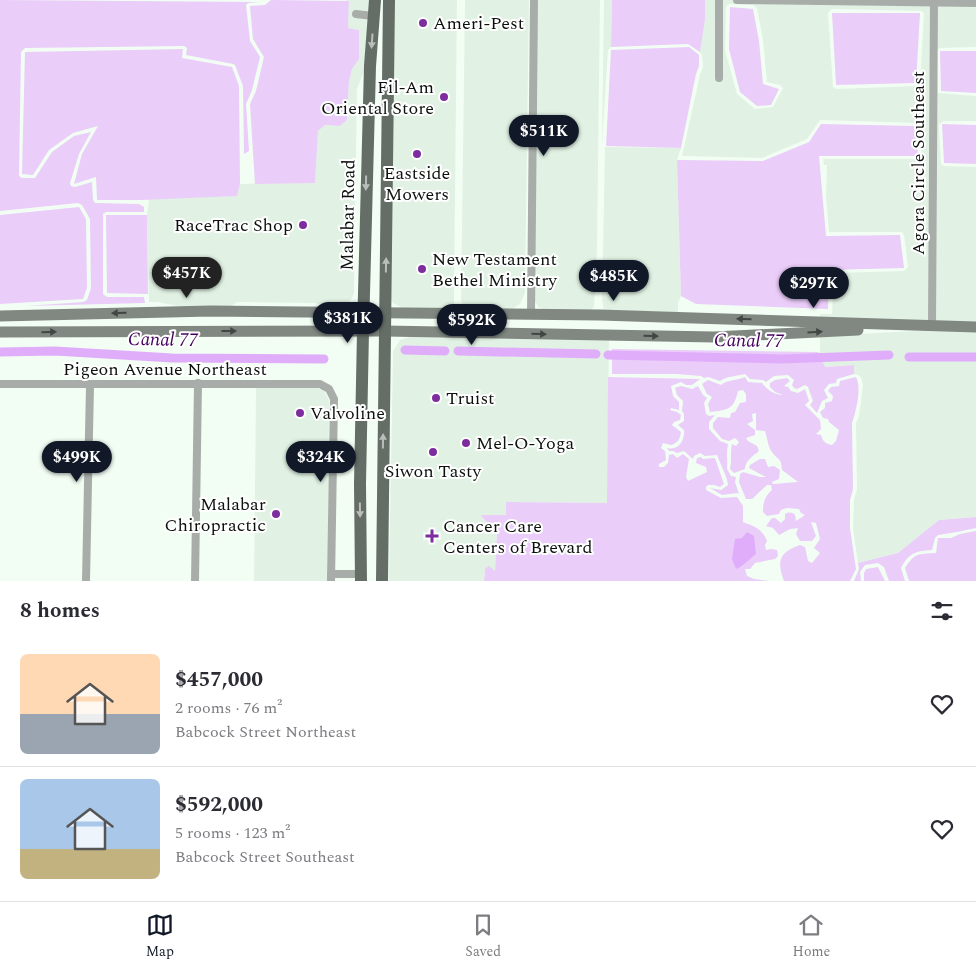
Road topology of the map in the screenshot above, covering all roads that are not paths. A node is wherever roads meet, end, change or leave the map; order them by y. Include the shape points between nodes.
1 (375, 0) edge
2 (390, 0) edge
3 (534, 0) edge
4 (719, 0) edge
5 (737, 0) edge
6 (934, 2) edge
7 (976, 3) edge
8 (356, 14) dead end
9 (373, 16) junction
10 (719, 78) dead end
11 (388, 82) junction
12 (363, 313) junction
13 (91, 314) junction
14 (386, 314) junction
15 (531, 315) junction
16 (0, 316) edge
17 (932, 326) junction
18 (976, 327) edge
19 (363, 331) junction
20 (385, 331) junction
21 (0, 332) edge
22 (69, 332) junction
23 (198, 383) junction
24 (0, 384) edge
25 (90, 385) junction
26 (331, 577) edge
27 (364, 579) edge
28 (86, 581) edge
29 (195, 581) edge
30 (382, 581) edge

1 - 9 main road, Malabar Road
2 - 11 main road
3 - 15 street
4 - 10 street
5 - 6 street
6 - 7 street
6 - 17 street, Agora Circle Southeast
8 - 9 street
9 - 11 main road via 385,24
9 -> 12 main road, Malabar Road
14 -> 11 main road
12 -> 13 main road via 211,311
12 - 14 main road
12 - 19 main road, Malabar Road
13 - 16 main road
13 - 22 main road via 90,320
14 - 15 main road
14 - 20 main road
17 -> 15 main road
17 - 18 main road
20 -> 17 main road via 714,337
19 - 20 main road
22 -> 19 main road
19 -> 27 main road, Malabar Road via 360,484
30 -> 20 main road
21 -> 22 main road
23 - 25 street, Pigeon Avenue Northeast
23 - 26 street, Pigeon Avenue Northeast via 320,384 329,389 334,399
23 - 29 street
24 - 25 street, Pigeon Avenue Northeast
25 - 28 street
26 - 27 street

